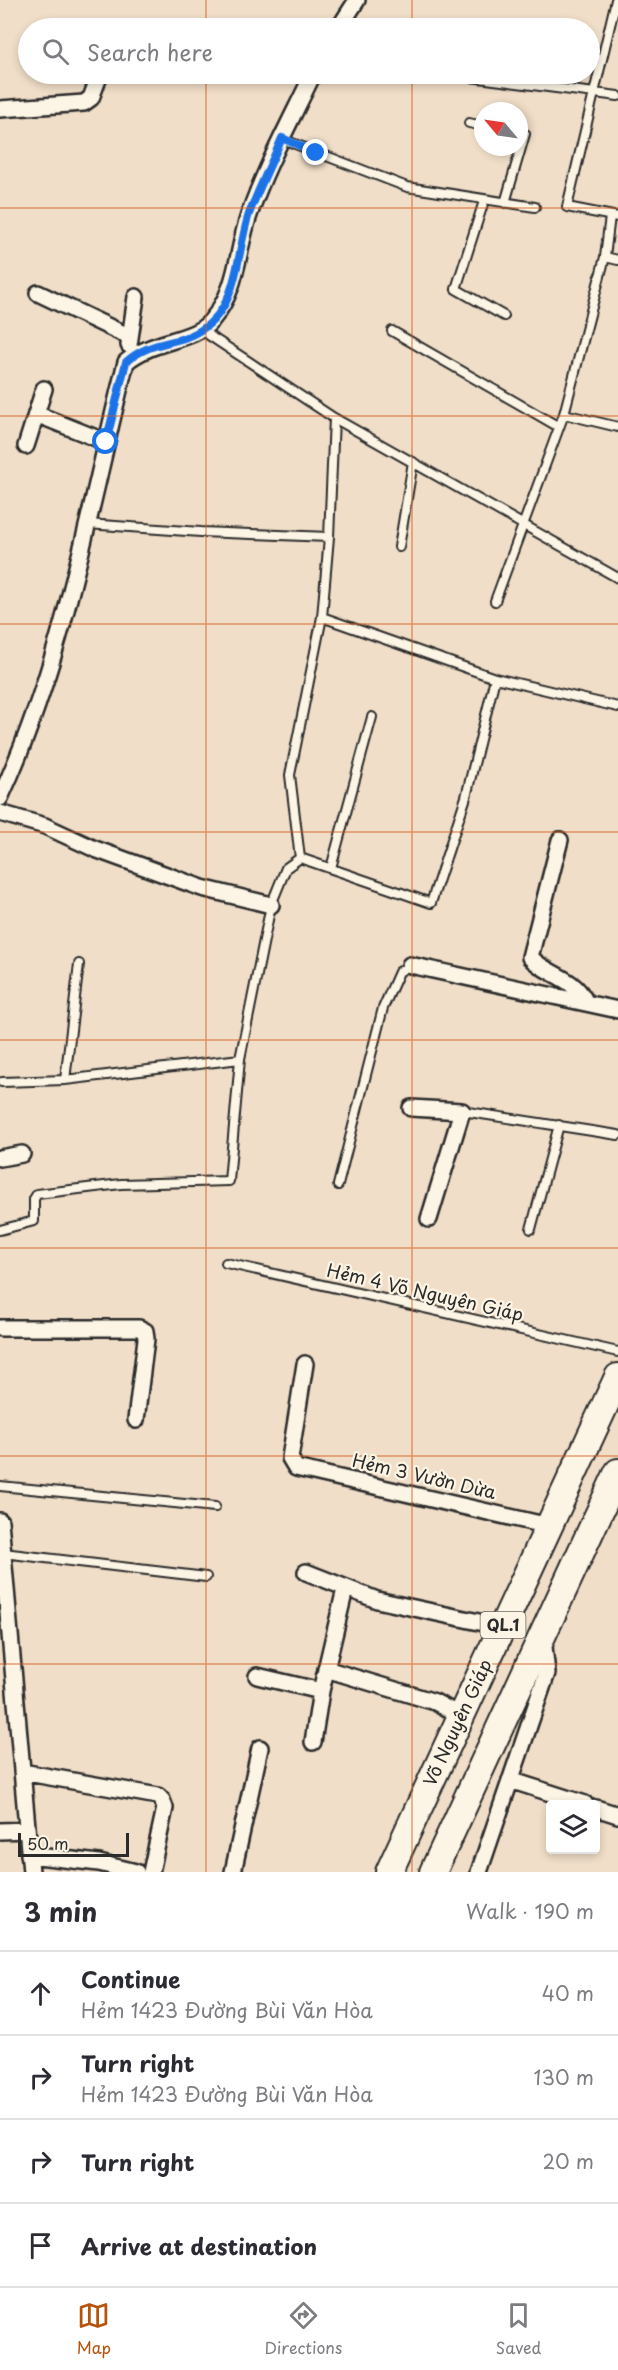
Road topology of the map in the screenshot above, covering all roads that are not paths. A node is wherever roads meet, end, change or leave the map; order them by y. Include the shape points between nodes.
1 (357, 0) edge
2 (616, 0) edge
3 (345, 18) edge
4 (600, 71) edge
5 (96, 84) edge
6 (308, 84) edge
7 (525, 84) edge
8 (597, 84) edge
9 (595, 93) junction
10 (618, 96) edge
11 (0, 109) edge
12 (469, 123) dead end
13 (474, 124) edge
14 (282, 138) junction
15 (519, 156) edge
16 (484, 201) junction
17 (505, 203) junction
18 (535, 207) dead end
19 (614, 216) edge
20 (605, 257) junction
21 (618, 261) edge
22 (38, 293) dead end
23 (136, 297) dead end
24 (504, 316) dead end
25 (201, 330) junction
26 (392, 331) dead end
27 (130, 337) junction
28 (126, 362) junction
29 (44, 389) dead end
30 (36, 414) junction
31 (564, 414) junction
32 (334, 418) junction
33 (559, 427) junction
34 (618, 427) edge
35 (106, 442) junction
36 (26, 446) dead end
37 (413, 462) junction
38 (87, 524) junction
39 (525, 525) junction
40 (329, 537) junction
41 (399, 547) dead end
42 (618, 578) edge
43 (495, 601) dead end
44 (322, 617) junction
45 (495, 678) junction
46 (618, 706) edge
47 (372, 717) dead end
48 (0, 798) edge
49 (0, 813) edge
50 (560, 840) dead end
51 (300, 858) junction
52 (331, 868) junction
53 (271, 905) junction
54 (79, 964) dead end
55 (410, 965) joint
56 (585, 1001) junction
57 (618, 1010) edge
58 (240, 1059) junction
59 (65, 1080) junction
60 (2, 1082) dead end
61 (411, 1108) dead end
62 (462, 1111) junction
63 (559, 1125) junction
64 (618, 1135) edge
65 (22, 1154) dead end
66 (0, 1158) edge
67 (338, 1185) dead end
68 (429, 1219) dead end
69 (531, 1229) dead end
70 (0, 1230) edge
71 (226, 1263) dead end
72 (0, 1328) edge
73 (618, 1352) edge
74 (305, 1364) dead end
75 (618, 1377) edge
76 (136, 1420) dead end
77 (618, 1472) edge
78 (0, 1486) edge
79 (215, 1507) dead end
80 (0, 1521) edge
81 (549, 1526) junction
82 (1, 1553) edge
83 (306, 1572) dead end
84 (206, 1577) dead end
85 (345, 1589) junction
86 (3, 1608) edge
87 (502, 1627) junction
88 (542, 1635) junction
89 (326, 1669) junction
90 (258, 1676) dead end
91 (321, 1691) junction
92 (461, 1716) junction
93 (313, 1742) dead end
94 (260, 1748) dead end
95 (22, 1772) junction
96 (510, 1780) junction
97 (572, 1800) edge
98 (600, 1809) edge
99 (618, 1815) edge
100 (27, 1830) junction
101 (0, 1831) edge
102 (29, 1855) junction
103 (31, 1872) edge
104 (136, 1872) edge
105 (151, 1872) edge
106 (234, 1872) edge
107 (388, 1872) edge
108 (433, 1872) edge
109 (479, 1872) edge

1 - 3 street
2 - 4 lane
5 - 11 street via 84,104
6 - 14 street
7 - 9 lane
8 - 9 lane
9 - 10 lane
9 - 19 lane via 567,207
12 - 13 lane
14 - 16 lane via 407,187
14 - 25 street via 249,216 229,295
15 - 17 lane
16 - 17 lane
16 - 24 lane via 456,289
17 - 18 lane
19 - 20 lane
20 - 21 lane
20 - 31 lane
22 - 27 street
23 - 27 street
25 - 28 street via 151,345
25 - 32 lane
26 - 33 lane
27 - 28 street
28 - 35 street
29 - 30 street
30 - 35 street
30 - 36 street
31 - 33 lane
31 - 34 lane
32 - 37 lane
32 - 40 lane
33 - 39 lane
35 - 38 street
37 - 39 lane
37 - 41 lane
38 - 40 lane
38 - 48 street via 40,699
39 - 42 lane
39 - 43 lane
40 - 44 lane
44 - 45 lane
44 - 51 lane via 290,775
45 - 46 lane
45 - 52 lane via 466,796 431,903
47 - 52 lane
49 - 53 street via 45,826 202,888
50 - 56 street via 530,957 573,984
51 - 52 lane
51 - 53 lane via 286,868
53 - 58 lane
54 - 59 lane
55 - 56 street
55 - 67 lane via 399,972 383,1008
56 - 57 street
58 - 59 lane
58 - 70 lane via 229,1181 121,1184 38,1194 34,1199 34,1221
59 - 60 lane
61 - 62 street
62 - 63 lane
62 - 68 street
63 - 64 lane
63 - 69 lane
65 - 66 street
71 - 73 lane, Hẻm 4 Võ Nguyên Giáp
72 - 76 street via 139,1328 146,1339
74 - 81 street, Hẻm 3 Vườn Dừa via 290,1458 296,1468
75 - 81 highway, Võ Nguyên Giáp / QL.1
77 - 88 highway, QL.1
78 - 79 lane
80 - 82 street
81 - 87 highway, Võ Nguyên Giáp / QL.1
82 - 84 lane
82 - 86 street
83 - 85 street
85 - 87 street via 377,1600
85 - 89 street
86 - 95 street
87 - 92 highway, Võ Nguyên Giáp / QL.1
88 - 96 street via 547,1673
88 - 108 highway, QL.1
89 - 91 street
89 - 92 street via 435,1702
90 - 91 street
91 - 93 street
92 - 107 highway, Võ Nguyên Giáp / QL.1
94 - 106 street
95 - 100 street
95 - 105 street via 158,1796 165,1808
96 - 97 street
96 - 109 street
98 - 99 street
100 - 101 street
100 - 102 street
102 - 103 street
102 - 104 street via 99,1863

